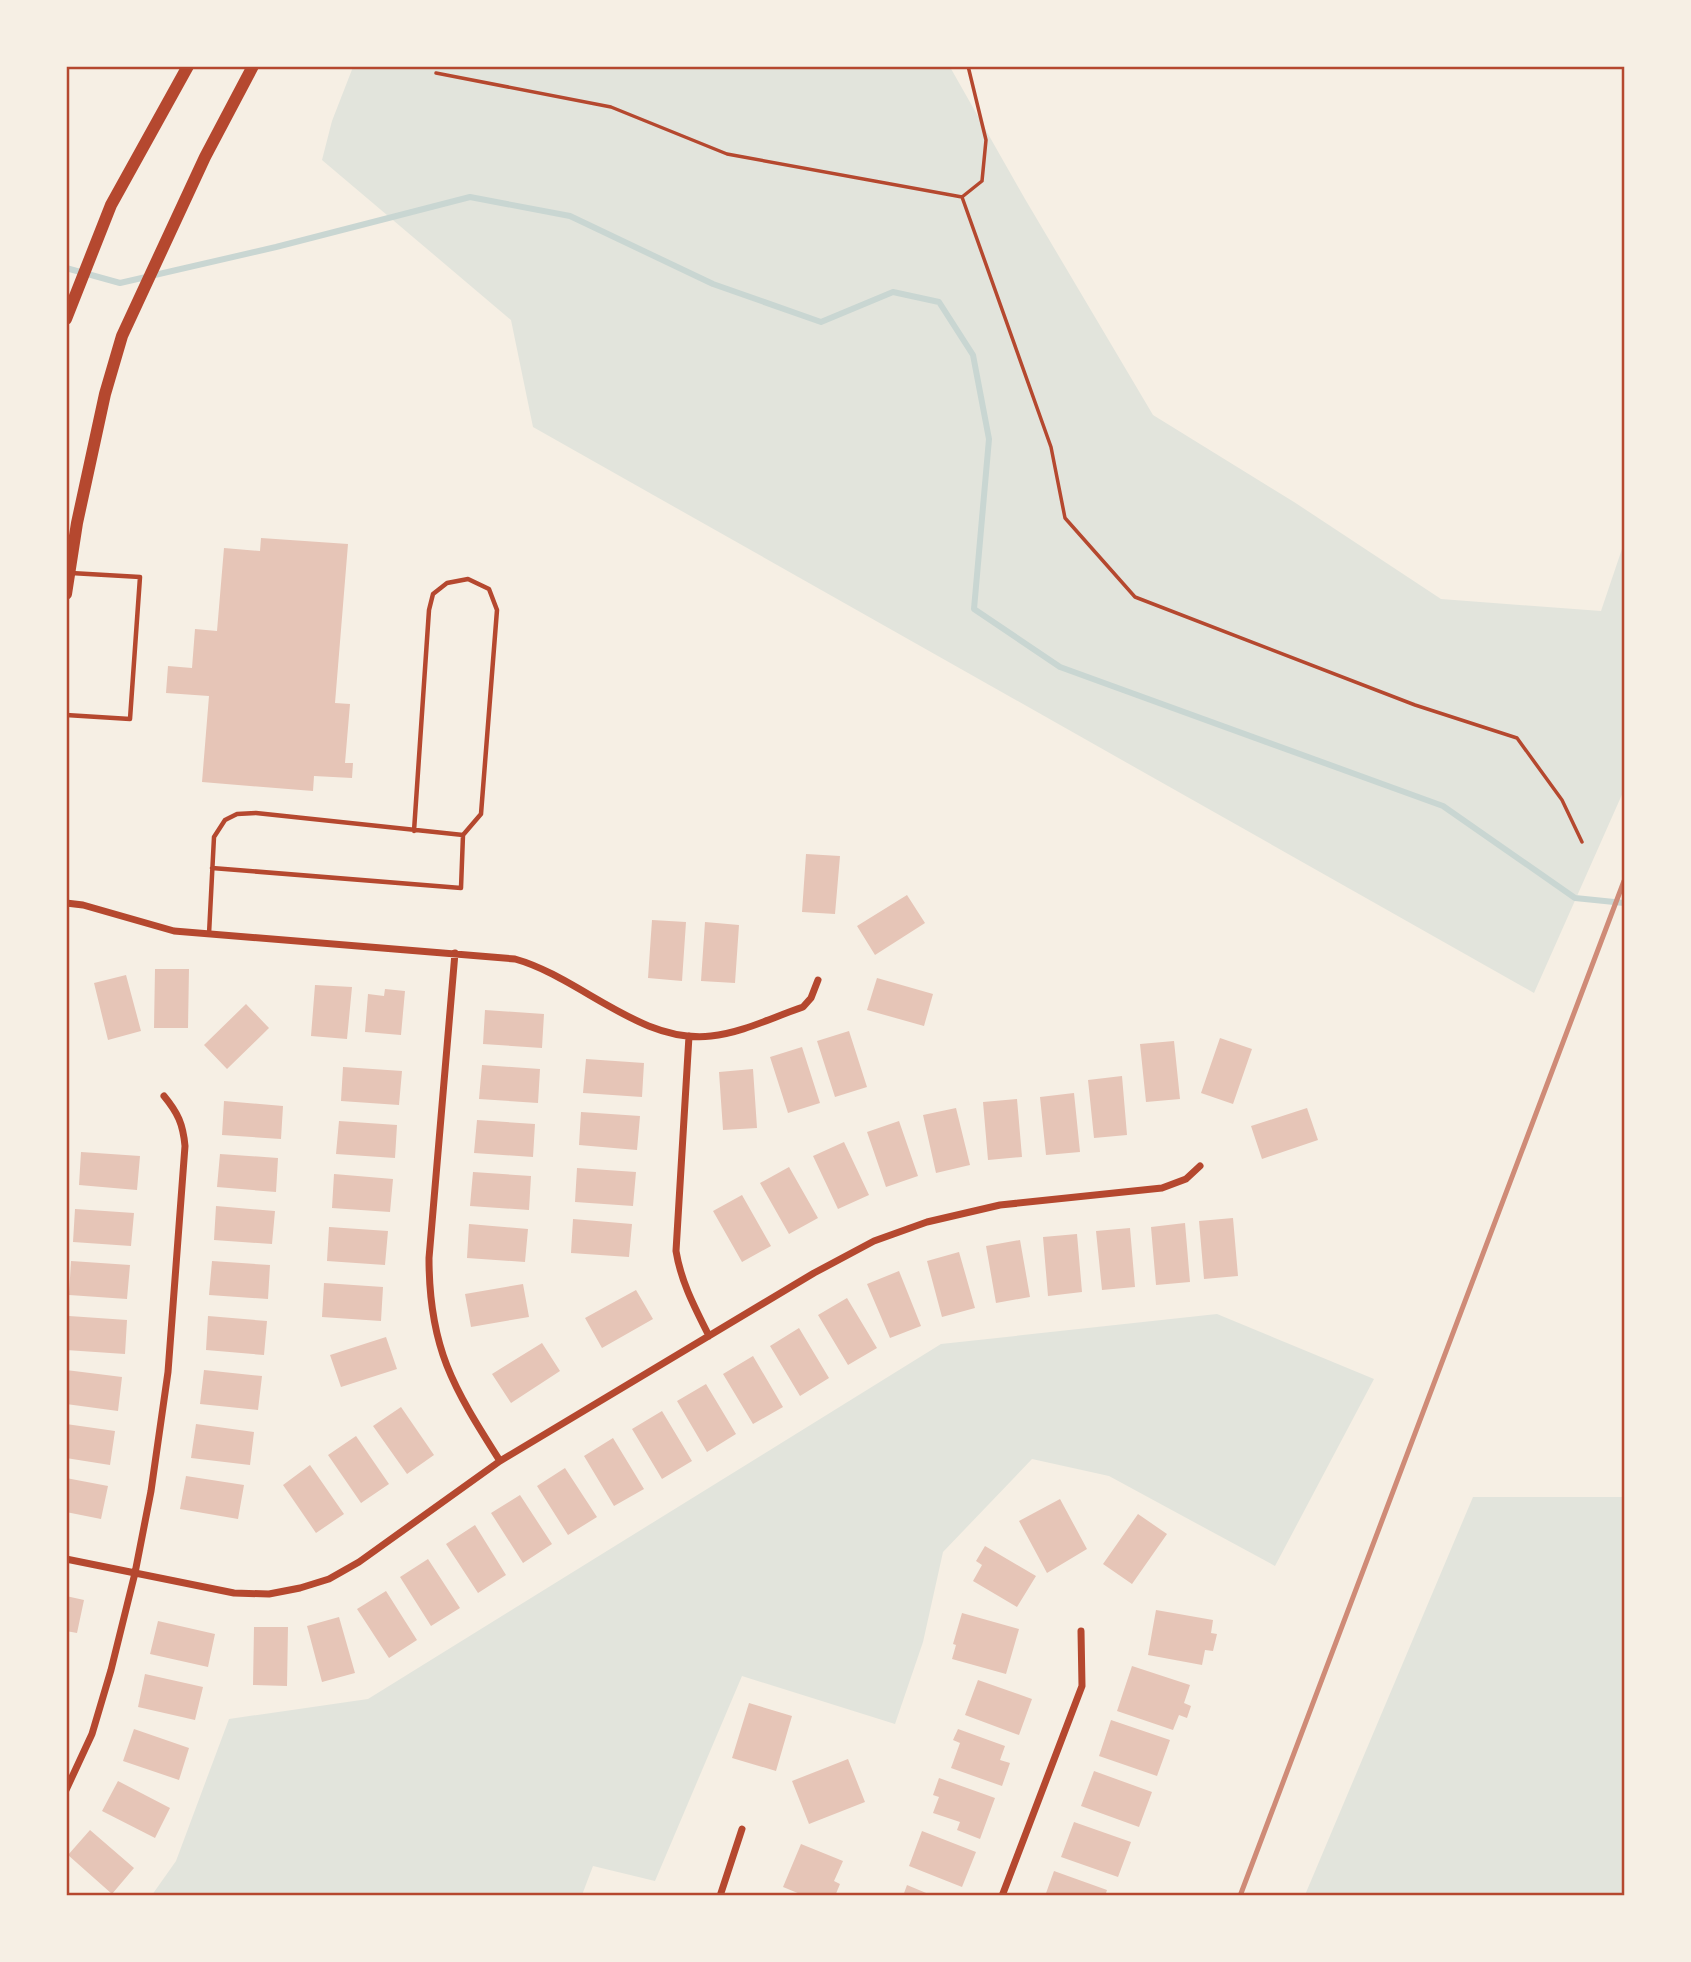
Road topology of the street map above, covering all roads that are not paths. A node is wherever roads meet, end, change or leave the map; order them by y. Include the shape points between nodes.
1 (188, 66) edge
2 (253, 66) edge
3 (66, 319) edge
4 (70, 572) junction
5 (66, 594) edge
6 (66, 715) edge
7 (414, 831) junction
8 (463, 835) junction
9 (212, 868) junction
10 (66, 903) edge
11 (209, 934) junction
12 (454, 953) junction
13 (818, 980) dead end
14 (689, 1036) junction
15 (164, 1096) dead end
16 (1200, 1166) dead end
17 (709, 1336) junction
18 (500, 1461) junction
19 (66, 1559) edge
20 (135, 1573) junction
21 (1081, 1631) dead end
22 (66, 1790) edge
23 (742, 1829) dead end
24 (720, 1895) edge
25 (1002, 1895) edge

1 - 3 main road via 111,205
2 - 4 main road via 122,336 105,394
4 - 5 main road
4 - 6 lane via 140,577 130,719
7 - 8 lane
7 - 8 lane via 429,610 433,594 447,583 468,579 489,589 497,610 481,814
7 - 9 lane via 237,814 225,820 214,838
8 - 9 lane via 461,888
9 - 11 lane
10 - 11 street via 174,931
11 - 12 street
12 - 14 street via 529,963 642,1023
12 - 18 street via 429,1293 447,1370
13 - 14 street via 803,1007 729,1033
14 - 17 street via 676,1251 688,1294
15 - 20 street via 179,1114 185,1146 168,1373
16 - 17 street via 1186,1180 1162,1188 1000,1205 927,1222 874,1241 826,1266
17 - 18 street
18 - 20 street via 359,1562 300,1588 268,1594 234,1593
19 - 20 street
20 - 22 street via 92,1734
21 - 25 street via 1082,1686
23 - 24 street

